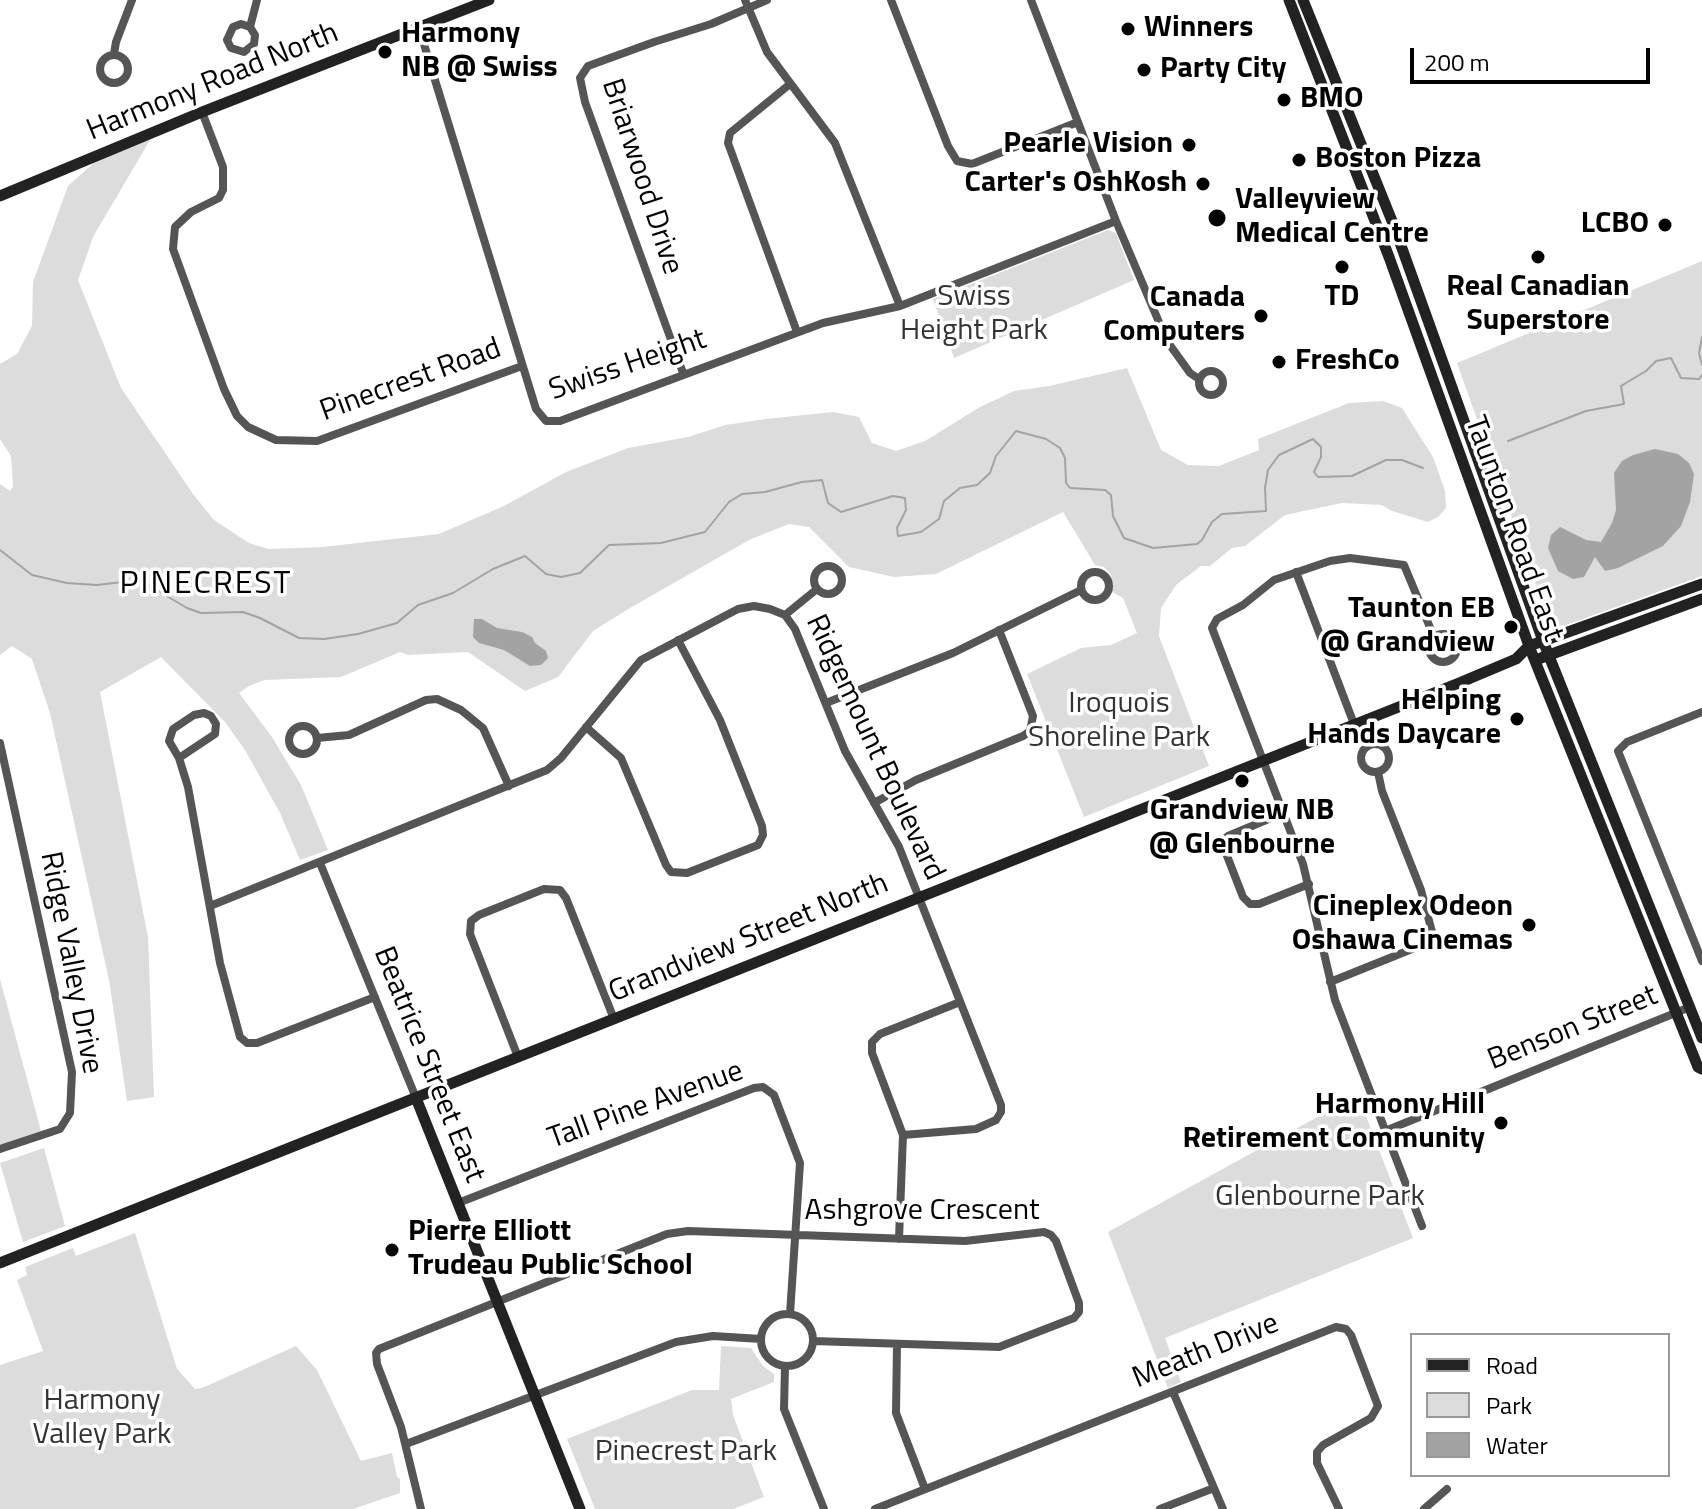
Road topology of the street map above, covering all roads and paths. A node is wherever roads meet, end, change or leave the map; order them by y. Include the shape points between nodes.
1 (132, 0) edge
2 (257, 0) edge
3 (489, 0) edge
4 (745, 0) edge
5 (767, 0) edge
6 (891, 0) edge
7 (1031, 0) edge
8 (1289, 0) edge
9 (1303, 0) edge
10 (749, 10) junction
11 (250, 27) dead end
12 (419, 28) junction
13 (114, 54) dead end
14 (790, 84) junction
15 (202, 112) junction
16 (1078, 122) junction
17 (0, 196) edge
18 (1116, 221) junction
19 (900, 306) junction
20 (797, 332) junction
21 (522, 366) junction
22 (683, 373) junction
23 (1199, 379) dead end
24 (1296, 572) junction
25 (1702, 584) edge
26 (817, 589) dead end
27 (1081, 590) dead end
28 (1665, 597) junction
29 (1702, 599) edge
30 (1671, 610) junction
31 (785, 615) junction
32 (999, 630) junction
33 (1434, 637) dead end
34 (678, 640) junction
35 (1543, 641) junction
36 (1529, 646) junction
37 (1548, 655) junction
38 (1516, 659) junction
39 (1535, 661) junction
40 (826, 703) junction
41 (1702, 712) edge
42 (1354, 724) junction
43 (586, 727) junction
44 (317, 738) dead end
45 (0, 743) edge
46 (179, 758) junction
47 (1262, 761) junction
48 (1378, 772) dead end
49 (509, 786) junction
50 (874, 803) junction
51 (1283, 813) junction
52 (320, 863) junction
53 (1309, 884) junction
54 (919, 897) junction
55 (210, 906) junction
56 (1702, 961) edge
57 (1330, 982) junction
58 (375, 997) junction
59 (960, 1002) junction
60 (1690, 1007) junction
61 (1676, 1013) junction
62 (614, 1019) junction
63 (1702, 1038) edge
64 (518, 1057) junction
65 (1702, 1069) edge
66 (416, 1098) junction
67 (1385, 1131) junction
68 (903, 1135) junction
69 (0, 1149) edge
70 (458, 1203) junction
71 (1422, 1226) dead end
72 (795, 1235) junction
73 (899, 1239) junction
74 (0, 1263) edge
75 (497, 1301) junction
76 (790, 1314) junction
77 (761, 1339) junction
78 (813, 1341) junction
79 (897, 1344) junction
80 (785, 1366) junction
81 (1173, 1392) junction
82 (535, 1396) junction
83 (406, 1444) junction
84 (1214, 1488) junction
85 (925, 1489) junction
86 (1447, 1489) dead end
87 (578, 1508) edge
88 (421, 1509) edge
89 (824, 1509) edge
90 (875, 1509) edge
91 (1160, 1509) edge
92 (1223, 1509) edge
93 (1339, 1509) edge
94 (1424, 1509) edge

1 - 13 street
2 - 11 street
3 - 12 main road, Harmony Road North
4 - 10 street
5 - 10 street
6 - 16 street via 957,161 972,164
7 - 16 street
8 - 36 main road, Taunton Road East via 1389,257
9 - 35 main road, Taunton Road East via 1394,226
10 - 14 street via 767,52
10 - 22 street, Briarwood Drive via 588,66 580,78
12 - 15 main road, Harmony Road North
12 - 21 street, Swiss Height
14 - 19 street via 835,143
14 - 20 street via 730,133 728,143
15 - 17 main road, Harmony Road North
15 - 21 street, Pinecrest Road via 223,167 223,190 175,227 173,249 224,389 248,427 276,440 317,441
16 - 18 street
18 - 19 street, Swiss Height
18 - 23 street via 1167,341
19 - 20 street, Swiss Height
20 - 22 street, Swiss Height
21 - 22 street, Swiss Height via 536,409 546,421 560,421
24 - 33 street via 1341,558 1402,564
24 - 42 street
24 - 47 street via 1274,580 1212,625
25 - 28 main road, Grandview Street North
26 - 31 street
27 - 32 street
28 - 30 main road
28 - 35 main road, Grandview Street North
29 - 30 main road
30 - 37 main road
31 - 34 street, Ridgemount Boulevard via 743,607
31 - 40 street, Ridgemount Boulevard
32 - 40 street
32 - 50 street via 1033,716 1030,731
34 - 43 street, Ridgemount Boulevard via 635,665
34 - 43 street via 717,713 762,826 758,845 687,873 671,872 621,758
35 - 36 main road, Grandview Street North
35 - 37 main road, Taunton Road East
36 - 38 main road, Grandview Street North
36 - 39 main road, Taunton Road East
37 - 39 main road
37 - 60 main road, Taunton Road East
38 - 39 main road, Grandview Street North
38 - 42 main road, Grandview Street North
39 - 61 main road, Taunton Road East
40 - 50 street, Ridgemount Boulevard
41 - 56 street via 1627,742 1618,751
42 - 47 main road, Grandview Street North
43 - 49 street, Ridgemount Boulevard via 554,765
44 - 49 street via 349,735 437,699 483,728
45 - 69 street, Ridge Valley Drive via 72,1072 70,1113 60,1129
46 - 46 street via 215,734 211,716 197,714 171,731 170,744
46 - 55 street
47 - 51 street
47 - 54 main road, Grandview Street North
48 - 57 street via 1432,932 1422,945
49 - 52 street, Ridgemount Boulevard
50 - 54 street, Ridgemount Boulevard
51 - 53 street
51 - 53 street via 1226,837 1224,848 1250,904
52 - 55 street, Ridgemount Boulevard
52 - 58 street, Beatrice Street East
53 - 57 street
54 - 59 street, Ridgemount Boulevard
54 - 62 main road, Grandview Street North
55 - 58 street via 238,1034 247,1043
57 - 67 street
58 - 66 street, Beatrice Street East
59 - 68 street via 872,1042
59 - 68 street, Ridgemount Boulevard via 1000,1115 970,1131
60 - 61 street, Benson Street
60 - 63 main road, Taunton Road East
61 - 65 main road, Taunton Road East
61 - 67 street, Benson Street
62 - 64 main road, Grandview Street North
62 - 64 street via 566,898 560,890 544,889 471,921 470,934
64 - 66 main road, Grandview Street North
66 - 70 main road, Beatrice Street East
66 - 74 main road, Grandview Street North
67 - 71 street
68 - 73 street
70 - 72 street, Tall Pine Avenue via 760,1087 774,1095 799,1158
70 - 75 main road, Beatrice Street East
72 - 73 street, Ashgrove Crescent
72 - 75 street, Ashgrove Crescent via 675,1232
72 - 76 street, Tall Pine Avenue
73 - 79 street, Ashgrove Crescent via 972,1241 1048,1233 1056,1241 1080,1307 1071,1319 999,1347
75 - 82 main road, Beatrice Street East
75 - 83 street, Ashgrove Crescent via 386,1344 376,1353
76 - 77 street via 770,1320
76 - 78 street via 804,1320
77 - 80 street via 771,1360
77 - 82 street via 693,1337
78 - 79 street, Ashgrove Crescent
78 - 80 street via 807,1356
79 - 85 street via 896,1413
80 - 89 street via 784,1409
81 - 84 street
81 - 85 street, Meath Drive
81 - 93 street, Meath Drive via 1333,1327 1346,1329 1378,1406 1371,1418 1317,1452
82 - 83 street
82 - 87 main road, Beatrice Street East
83 - 88 street
84 - 91 street
84 - 92 street
85 - 90 street, Meath Drive
86 - 94 street

